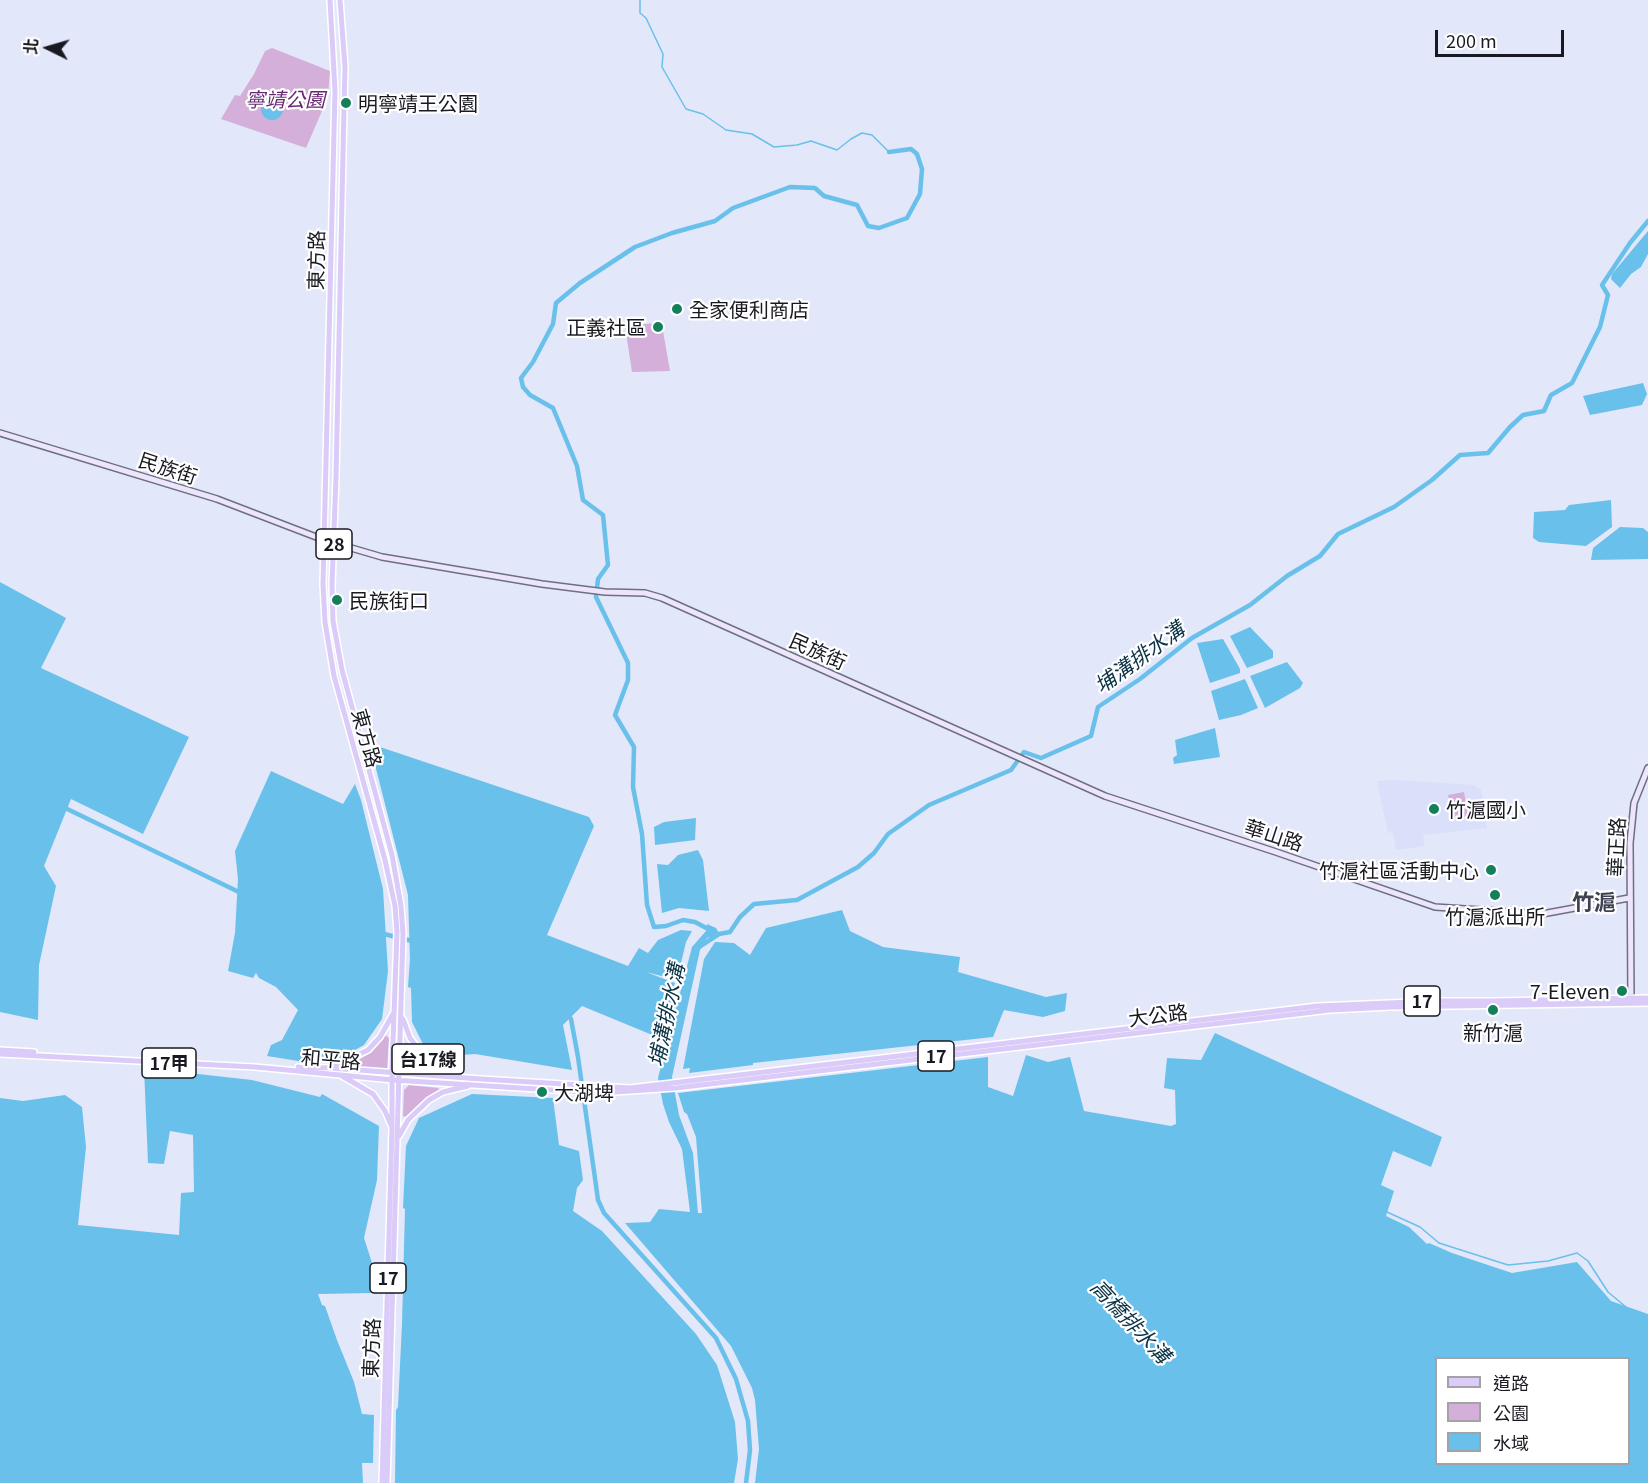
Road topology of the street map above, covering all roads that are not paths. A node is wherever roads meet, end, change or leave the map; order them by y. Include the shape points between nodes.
1 (330, 0) edge
2 (340, 0) edge
3 (0, 433) edge
4 (324, 540) junction
5 (334, 543) junction
6 (1022, 760) joint
7 (1648, 768) edge
8 (1629, 898) junction
9 (1648, 998) edge
10 (1631, 1000) junction
11 (1648, 1003) edge
12 (397, 1011) junction
13 (0, 1052) edge
14 (331, 1068) junction
15 (338, 1074) junction
16 (396, 1077) junction
17 (481, 1082) junction
18 (658, 1087) joint
19 (392, 1128) junction
20 (396, 1147) junction
21 (384, 1483) edge

1 - 4 main road, 東方路 / 28 via 335,91
2 - 5 main road, 東方路 / 28 via 344,97
3 - 4 street, 民族街 via 217,500
4 - 5 street, 民族街
4 - 12 main road, 東方路 / 28 via 325,622 334,675 395,906
5 - 6 street, 民族街 via 382,557 542,584 605,592 645,592
5 - 12 main road, 東方路 / 28 via 332,606 337,651 392,855 401,906 403,934
6 - 8 street, 華山路 via 1123,803 1435,907 1542,914
7 - 8 street, 華正路 via 1634,803
8 - 10 street, 華正路
9 - 10 main road, 大公路 / 17
10 - 11 main road, 大公路 / 17
10 - 18 main road, 大公路 / 17 via 1368,1002 1318,1006
12 - 14 main road via 368,1050
12 - 16 main road, 東方路 / 28
12 - 17 main road, 台17線 via 422,1054 455,1075
13 - 14 main road, 和平路 / 17甲
13 - 15 main road, 和平路 / 17甲
14 - 16 main road, 和平路 / 17甲
15 - 16 main road, 和平路 / 17甲
15 - 19 main road via 373,1095
16 - 17 main road, 和平路 / 17
16 - 19 main road, 東方路 / 17
16 - 20 main road, 東方路 / 17
17 - 18 main road, 和平路 / 17 via 586,1089
17 - 20 main road, 台17線 via 429,1100 408,1120
19 - 21 main road, 東方路 / 17
20 - 21 main road, 東方路 / 17

